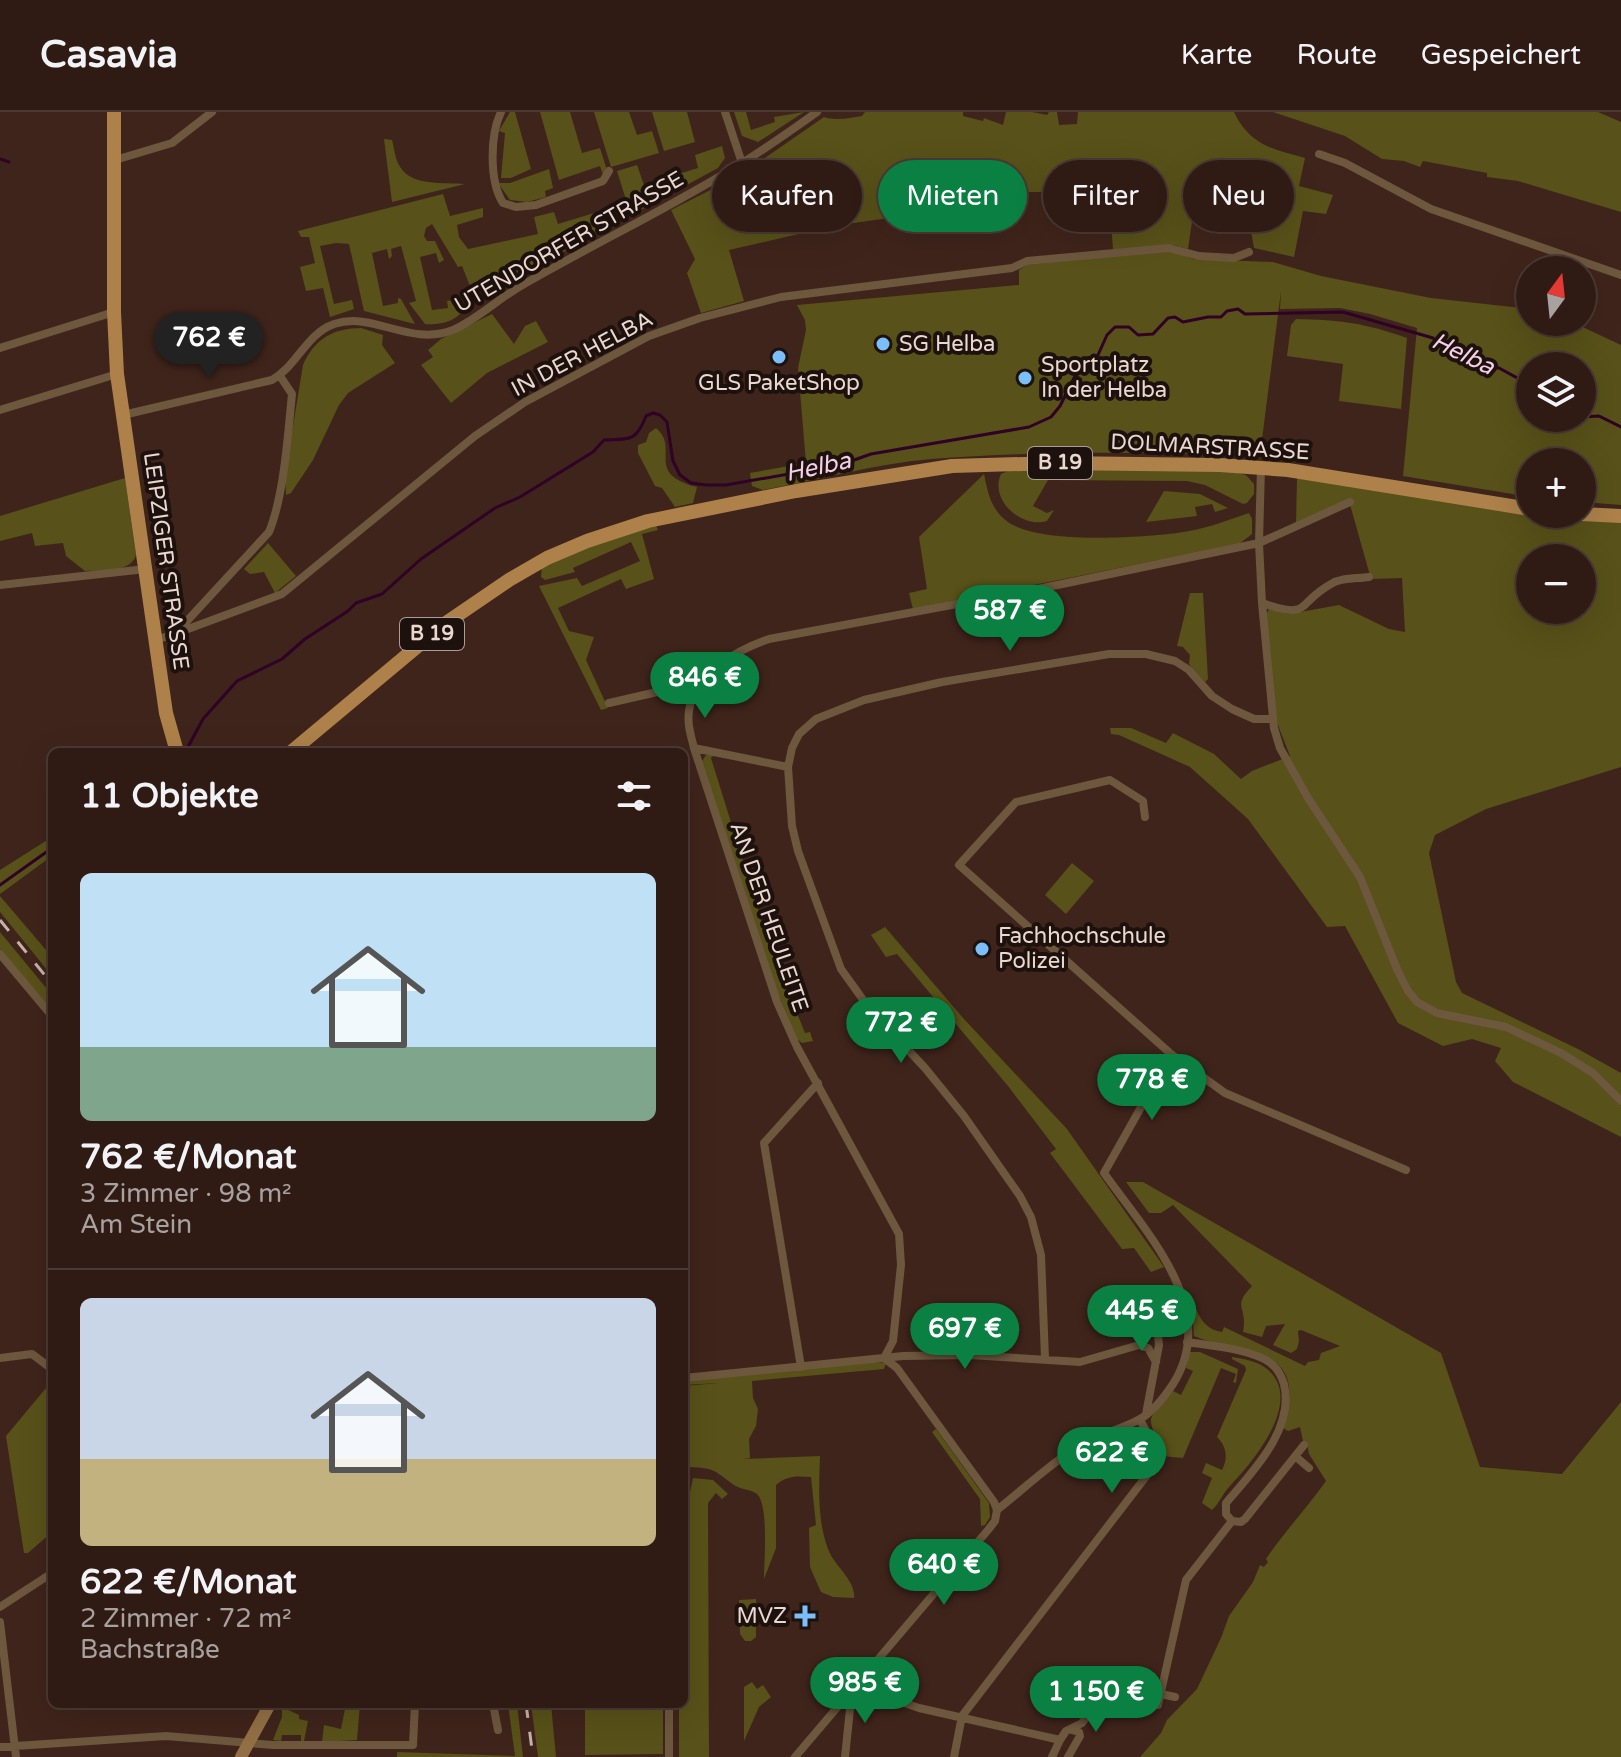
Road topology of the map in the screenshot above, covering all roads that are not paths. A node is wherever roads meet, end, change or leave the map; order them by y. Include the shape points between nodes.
1 (114, 112) edge
2 (212, 112) edge
3 (501, 112) edge
4 (725, 112) edge
5 (817, 112) edge
6 (1319, 154) dead end
7 (115, 160) junction
8 (741, 160) edge
9 (746, 160) edge
10 (609, 171) dead end
11 (712, 180) edge
12 (1249, 252) dead end
13 (1621, 275) edge
14 (114, 312) junction
15 (0, 348) edge
16 (117, 374) junction
17 (280, 376) junction
18 (0, 410) edge
19 (123, 415) junction
20 (1261, 467) junction
21 (1350, 502) dead end
22 (1516, 507) edge
23 (1596, 515) edge
24 (1621, 516) edge
25 (1259, 543) junction
26 (146, 569) junction
27 (1369, 577) dead end
28 (0, 585) edge
29 (1262, 603) junction
30 (182, 627) junction
31 (155, 640) junction
32 (698, 689) junction
33 (609, 703) dead end
34 (1271, 719) junction
35 (176, 748) edge
36 (296, 748) edge
37 (694, 748) junction
38 (788, 767) junction
39 (1145, 817) dead end
40 (0, 954) edge
41 (48, 1011) edge
42 (1171, 1054) junction
43 (818, 1083) junction
44 (1621, 1101) edge
45 (1406, 1170) dead end
46 (1153, 1289) dead end
47 (1187, 1342) junction
48 (0, 1358) edge
49 (884, 1358) junction
50 (1045, 1358) junction
51 (1156, 1362) junction
52 (48, 1366) edge
53 (801, 1367) junction
54 (688, 1378) edge
55 (1143, 1417) junction
56 (1304, 1445) dead end
57 (1295, 1456) junction
58 (1309, 1468) dead end
59 (997, 1510) junction
60 (1232, 1521) junction
61 (48, 1576) edge
62 (0, 1607) edge
63 (0, 1622) edge
64 (1114, 1681) dead end
65 (854, 1687) junction
66 (1161, 1694) junction
67 (1175, 1697) dead end
68 (1158, 1705) dead end
69 (268, 1708) edge
70 (415, 1708) edge
71 (494, 1708) edge
72 (669, 1708) edge
73 (962, 1716) junction
74 (498, 1730) dead end
75 (1072, 1730) junction
76 (1060, 1740) junction
77 (250, 1743) junction
78 (15, 1745) junction
79 (0, 1747) edge
80 (16, 1757) edge
81 (241, 1757) edge
82 (669, 1757) edge
83 (795, 1757) edge
84 (845, 1757) edge
85 (954, 1757) edge
86 (1052, 1757) edge
87 (1068, 1757) edge

1 - 7 main road, LEIPZIGER STRASSE
2 - 7 street via 172,143
3 - 10 street via 493,179 503,203 536,205 603,181
4 - 8 street
5 - 9 street, UTENDORFER STRASSE
6 - 13 street via 1431,209
7 - 14 main road, LEIPZIGER STRASSE
11 - 17 street, UTENDORFER STRASSE via 519,287 455,329 420,334 360,320 335,324 317,334
12 - 30 street, IN DER HELBA via 1234,258 1169,248 1027,261 1012,268 781,297 687,323 620,350 500,419 274,599
14 - 15 street
14 - 16 main road, LEIPZIGER STRASSE
16 - 18 street
16 - 19 main road, LEIPZIGER STRASSE
17 - 19 street
17 - 30 street via 292,394 273,521 259,544
19 - 26 main road, LEIPZIGER STRASSE
20 - 22 main road, DOLMARSTRASSE / B 19
20 - 25 street
20 - 36 main road, DOLMARSTRASSE / B 19 via 952,466 796,491 626,528 547,558 499,586 399,659
21 - 25 street
23 - 24 main road
25 - 29 street
25 - 32 street via 769,639 730,658
26 - 28 street
26 - 31 main road, LEIPZIGER STRASSE
27 - 29 street via 1331,584 1300,609
29 - 34 street
30 - 31 street
31 - 35 main road, LEIPZIGER STRASSE
32 - 33 street via 679,687
32 - 37 street, AN DER HEULEITE via 689,712
34 - 38 street via 1254,719 1232,709 1175,661 1109,654 942,682 848,705 804,728
34 - 44 street via 1295,776 1360,877 1397,969 1417,1002 1437,1013 1506,1027 1561,1053 1593,1073
37 - 38 street
37 - 43 street, AN DER HEULEITE via 777,1002
38 - 50 street via 795,836 841,969 955,1104 1031,1217 1041,1255
39 - 42 street via 1143,801 1110,780 1016,802 959,865
40 - 41 street
42 - 45 street via 1225,1093
42 - 47 street via 1104,1173 1177,1280 1186,1310
43 - 49 street, AN DER HEULEITE via 899,1234 893,1341
43 - 53 street via 764,1143
46 - 51 street via 1159,1337
47 - 55 street via 1175,1380
47 - 60 street via 1267,1361 1285,1388 1286,1407 1275,1437 1226,1503
48 - 52 street via 32,1354
49 - 50 street
49 - 53 street
49 - 59 street via 897,1368
50 - 51 street via 1080,1362 1139,1345 1148,1348
51 - 55 street
53 - 54 street
55 - 59 street via 1055,1461
55 - 73 street via 1155,1456 1151,1470
56 - 57 street
57 - 58 street
57 - 60 street via 1245,1519
59 - 65 street via 988,1530
60 - 66 street via 1186,1580
61 - 62 street
63 - 78 street
64 - 75 street
65 - 73 street
65 - 83 street
65 - 84 street
66 - 67 street
66 - 68 street
69 - 77 main road
70 - 77 street via 413,1745
71 - 74 street
72 - 82 street
73 - 76 street
73 - 85 street
75 - 76 street
75 - 87 street via 1080,1736
76 - 86 street
77 - 78 street via 166,1736
77 - 81 main road
78 - 79 street
78 - 80 street

